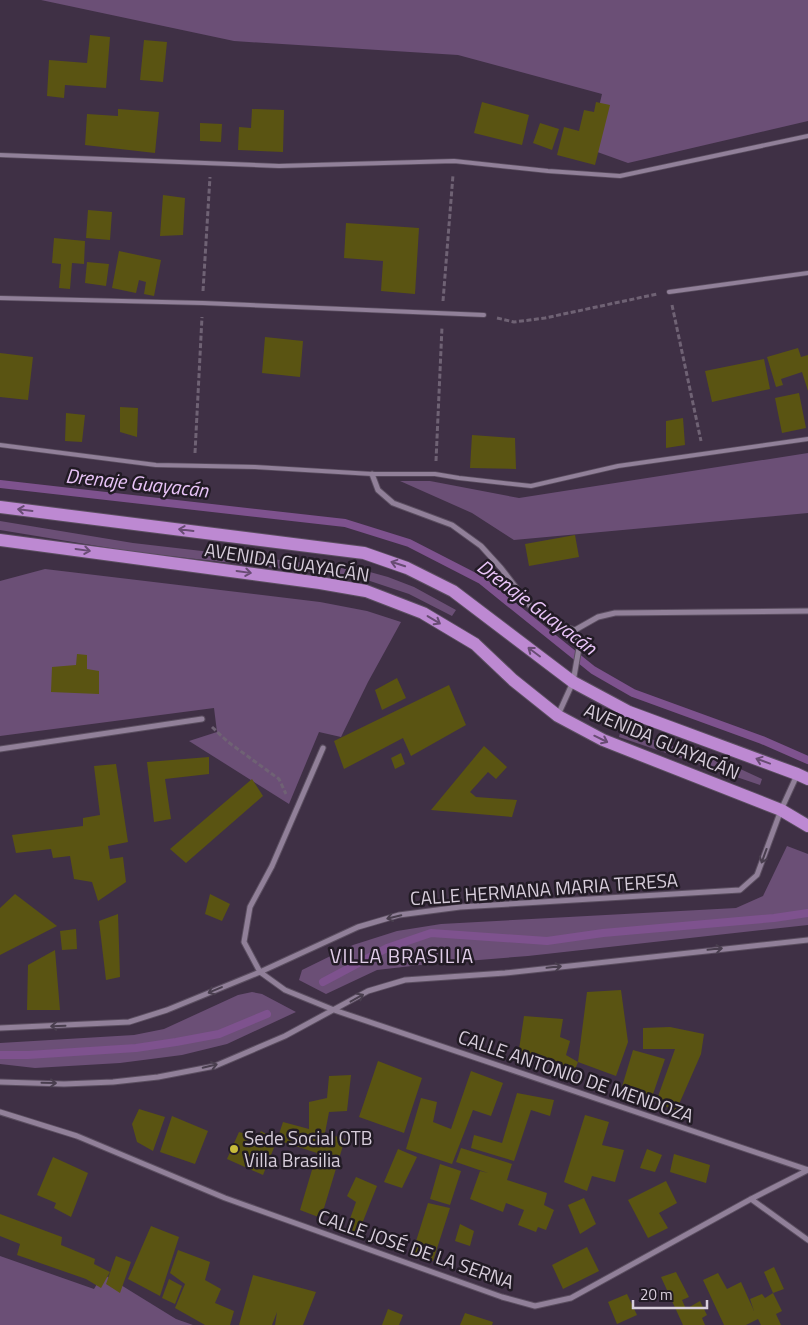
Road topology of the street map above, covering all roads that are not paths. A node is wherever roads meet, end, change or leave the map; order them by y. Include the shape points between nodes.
1 (808, 136) edge
2 (0, 155) edge
3 (808, 273) edge
4 (669, 292) road end
5 (0, 298) edge
6 (484, 315) road end
7 (808, 439) edge
8 (0, 445) edge
9 (372, 474) junction
10 (0, 507) edge
11 (0, 540) edge
12 (808, 611) edge
13 (575, 630) junction
14 (573, 682) junction
15 (558, 716) junction
16 (202, 719) road end
17 (0, 748) edge
18 (323, 748) dead end
19 (803, 777) edge
20 (781, 810) junction
21 (808, 826) edge
22 (808, 940) edge
23 (260, 972) junction
24 (334, 1010) junction
25 (0, 1028) edge
26 (0, 1082) edge
27 (0, 1112) edge
28 (808, 1170) edge
29 (751, 1199) junction
30 (808, 1240) edge

1 - 2 lane via 620,176 454,161 279,166
3 - 4 lane
5 - 6 lane
7 - 9 lane via 618,466 532,486 435,474
8 - 9 lane via 156,464
9 - 13 street via 378,490 393,503 452,525 481,546 534,611 551,622
14 -> 10 main road, AVENIDA GUAYACÁN via 453,591 407,568 364,553
11 -> 15 main road, AVENIDA GUAYACÁN via 366,591 423,613 475,644
12 - 13 street via 615,613 598,617
13 - 14 street via 579,648
14 - 15 street
19 -> 14 main road, AVENIDA GUAYACÁN via 629,712
15 -> 20 main road, AVENIDA GUAYACÁN via 603,740
16 - 17 street
18 - 23 street via 272,866 250,907 244,942
19 - 20 street, CALLE HERMANA MARIA TERESA
20 - 21 main road, AVENIDA GUAYACÁN
20 -> 23 street, CALLE HERMANA MARIA TERESA via 757,875 740,890 460,907 399,915 358,927
24 -> 22 street via 368,991 405,980 505,973
23 - 24 street, CALLE ANTONIO DE MENDOZA via 285,990
23 -> 25 street, CALLE HERMANA MARIA TERESA via 129,1022
26 -> 24 street via 113,1082 215,1066 286,1036
24 - 28 street, CALLE ANTONIO DE MENDOZA
27 - 29 street, CALLE JOSÉ DE LA SERNA via 77,1136 225,1198 535,1306 570,1298
28 - 29 street, CALLE JOSÉ DE LA SERNA
29 - 30 street

